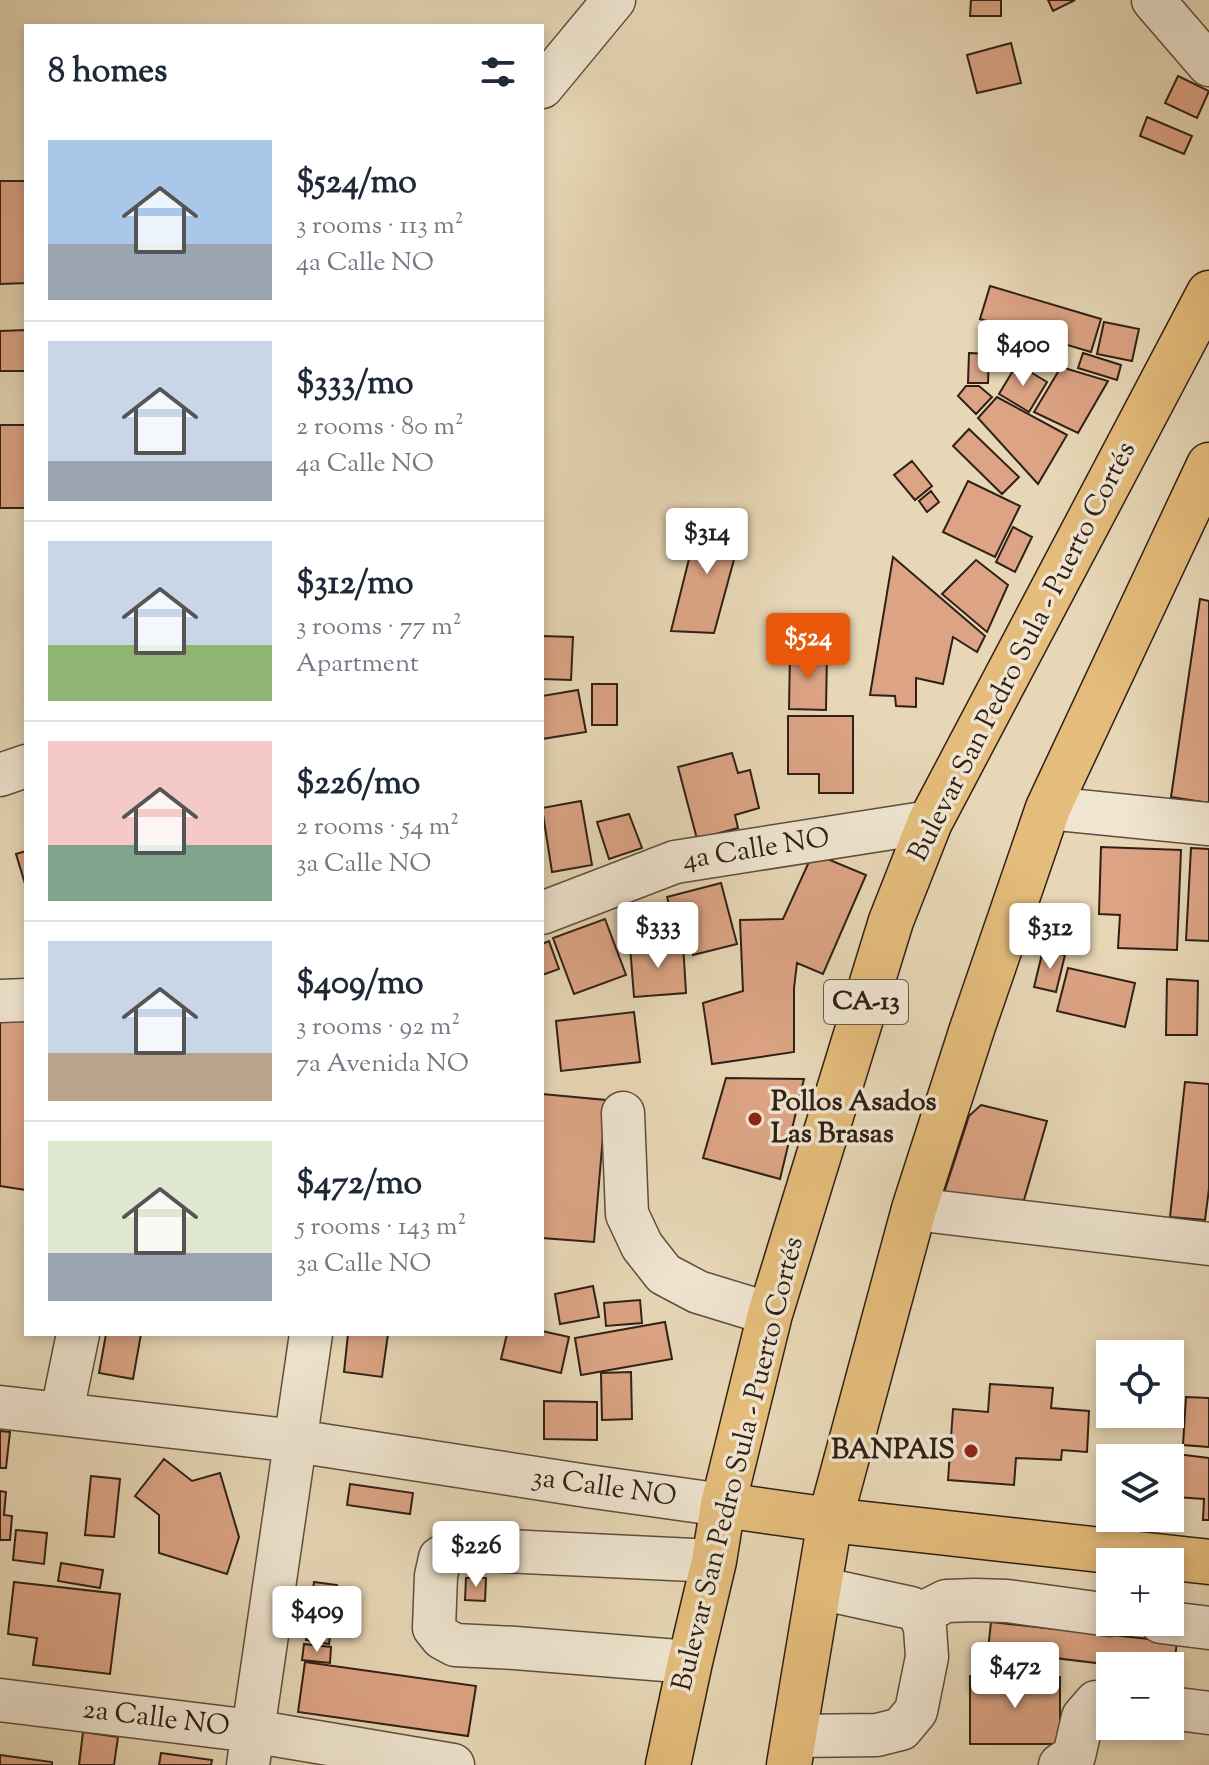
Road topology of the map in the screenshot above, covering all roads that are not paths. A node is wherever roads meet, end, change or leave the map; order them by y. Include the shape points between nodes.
1 (614, 0) edge
2 (1153, 0) edge
3 (1209, 65) edge
4 (544, 85) edge
5 (1209, 293) edge
6 (1204, 486) edge
7 (24, 767) edge
8 (0, 775) edge
9 (1048, 808) junction
10 (930, 822) junction
11 (1209, 824) edge
12 (544, 912) edge
13 (24, 1000) edge
14 (0, 1001) edge
15 (623, 1113) dead end
16 (914, 1209) junction
17 (1209, 1244) edge
18 (770, 1314) junction
19 (78, 1336) edge
20 (311, 1336) edge
21 (0, 1407) edge
22 (65, 1414) junction
23 (296, 1441) junction
24 (723, 1505) junction
25 (830, 1520) junction
26 (714, 1561) junction
27 (1209, 1562) edge
28 (819, 1588) junction
29 (1096, 1613) edge
30 (920, 1614) junction
31 (1184, 1625) edge
32 (1209, 1628) edge
33 (690, 1662) junction
34 (0, 1700) edge
35 (1096, 1702) edge
36 (1184, 1710) edge
37 (1209, 1713) edge
38 (250, 1748) edge
39 (791, 1750) edge
40 (453, 1765) edge
41 (668, 1765) edge
42 (1060, 1765) edge

1 - 4 street
2 - 3 street
5 - 10 main road, Bulevar San Pedro Sula - Puerto Cortés / CA-13
6 - 9 main road
7 - 8 street
9 - 11 street
9 - 16 main road
10 - 12 street, 4a Calle NO via 675,862
10 - 18 main road, Bulevar San Pedro Sula - Puerto Cortés / CA-13 via 891,921
13 - 14 street
15 - 18 street via 627,1214 642,1246 664,1274 698,1292
16 - 17 street
16 - 25 main road
18 - 24 main road, Bulevar San Pedro Sula - Puerto Cortés / CA-13
19 - 22 street
20 - 23 street
21 - 22 street, 3a Calle NO
22 - 23 street, 3a Calle NO
23 - 24 street, 3a Calle NO
23 - 38 street
24 - 25 main road, 3a Calle NO
24 - 26 main road, Bulevar San Pedro Sula - Puerto Cortés / CA-13
25 - 27 main road, 3a Calle NO
25 - 28 main road
26 - 33 main road, Bulevar San Pedro Sula - Puerto Cortés / CA-13
26 - 33 street via 485,1550 453,1550 440,1558 434,1628 455,1645
28 - 30 street
28 - 39 main road
29 - 30 street via 975,1600 946,1601
30 - 39 street via 927,1657 916,1711 901,1729
31 - 32 street
33 - 41 main road, Bulevar San Pedro Sula - Puerto Cortés / CA-13
34 - 38 street, 2a Calle NO
35 - 42 street via 1083,1717 1074,1756
36 - 37 street
38 - 40 street, 2a Calle NO

